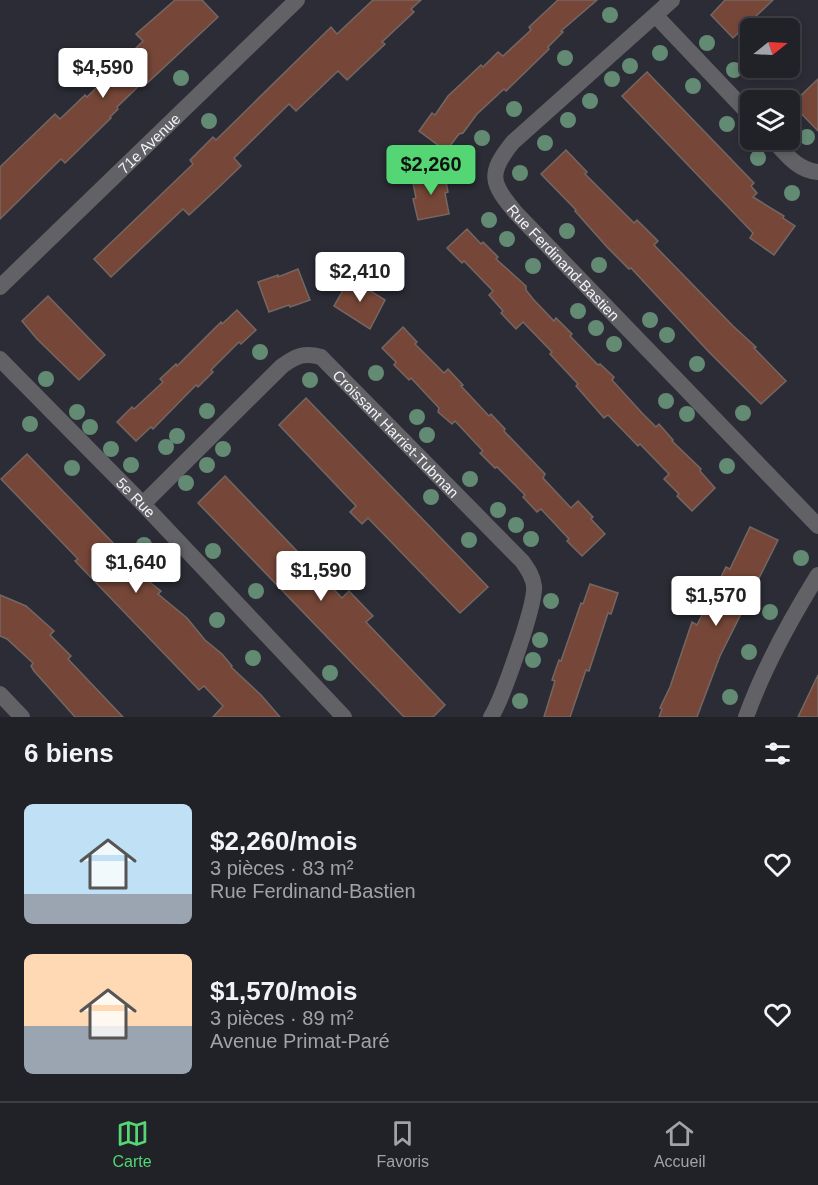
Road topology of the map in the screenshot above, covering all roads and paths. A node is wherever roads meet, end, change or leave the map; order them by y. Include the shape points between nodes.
1 (297, 0) edge
2 (672, 0) edge
3 (656, 16) junction
4 (740, 105) edge
5 (783, 150) edge
6 (818, 172) edge
7 (0, 287) edge
8 (0, 359) edge
9 (144, 504) junction
10 (818, 526) edge
11 (818, 575) edge
12 (0, 694) edge
13 (22, 717) edge
14 (344, 717) edge
15 (491, 717) edge
16 (746, 717) edge

1 - 7 street, 71e Avenue
2 - 3 street, Rue Ferdinand-Bastien
3 - 4 street
3 - 10 street, Rue Ferdinand-Bastien via 513,142 496,169 498,190
5 - 6 street via 806,171
8 - 9 street, 5e Rue
9 - 14 street, 5e Rue
9 - 15 street, Croissant Harriet-Tubman via 282,366 308,353 321,357 530,572 534,585 532,603 503,694
11 - 16 street via 772,656
12 - 13 street

